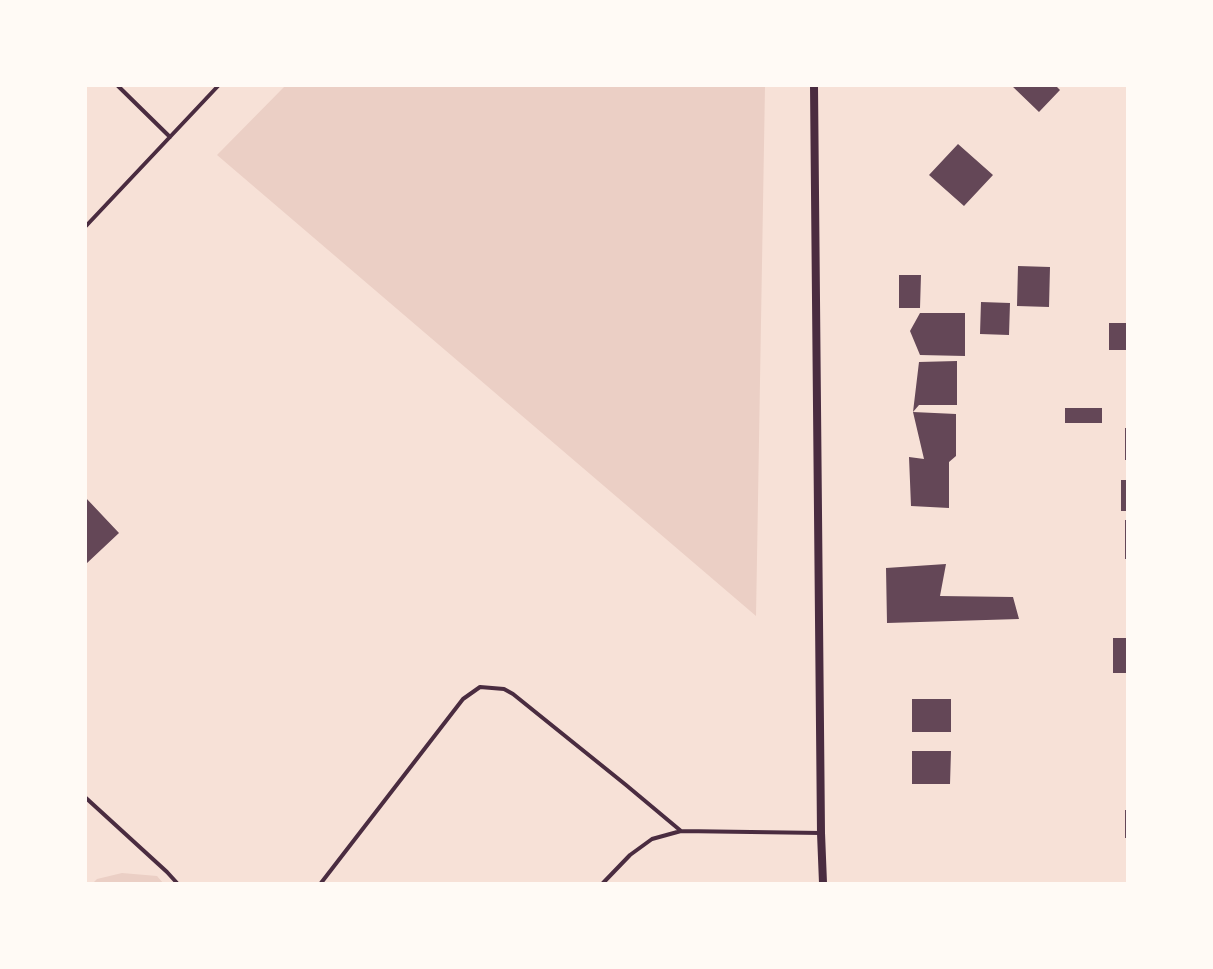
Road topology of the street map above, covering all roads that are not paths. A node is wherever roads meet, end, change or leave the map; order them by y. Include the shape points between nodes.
1 (118, 86) edge
2 (218, 86) edge
3 (814, 86) edge
4 (170, 137) junction
5 (86, 226) edge
6 (86, 798) edge
7 (681, 831) junction
8 (821, 833) junction
9 (177, 883) edge
10 (321, 883) edge
11 (603, 883) edge
12 (823, 883) edge

1 - 4 street
2 - 4 street
3 - 8 main road
4 - 5 street
6 - 9 street
7 - 8 street
7 - 10 street via 513,694 504,689 480,687 463,699
7 - 11 street via 652,839 630,855
8 - 12 main road

